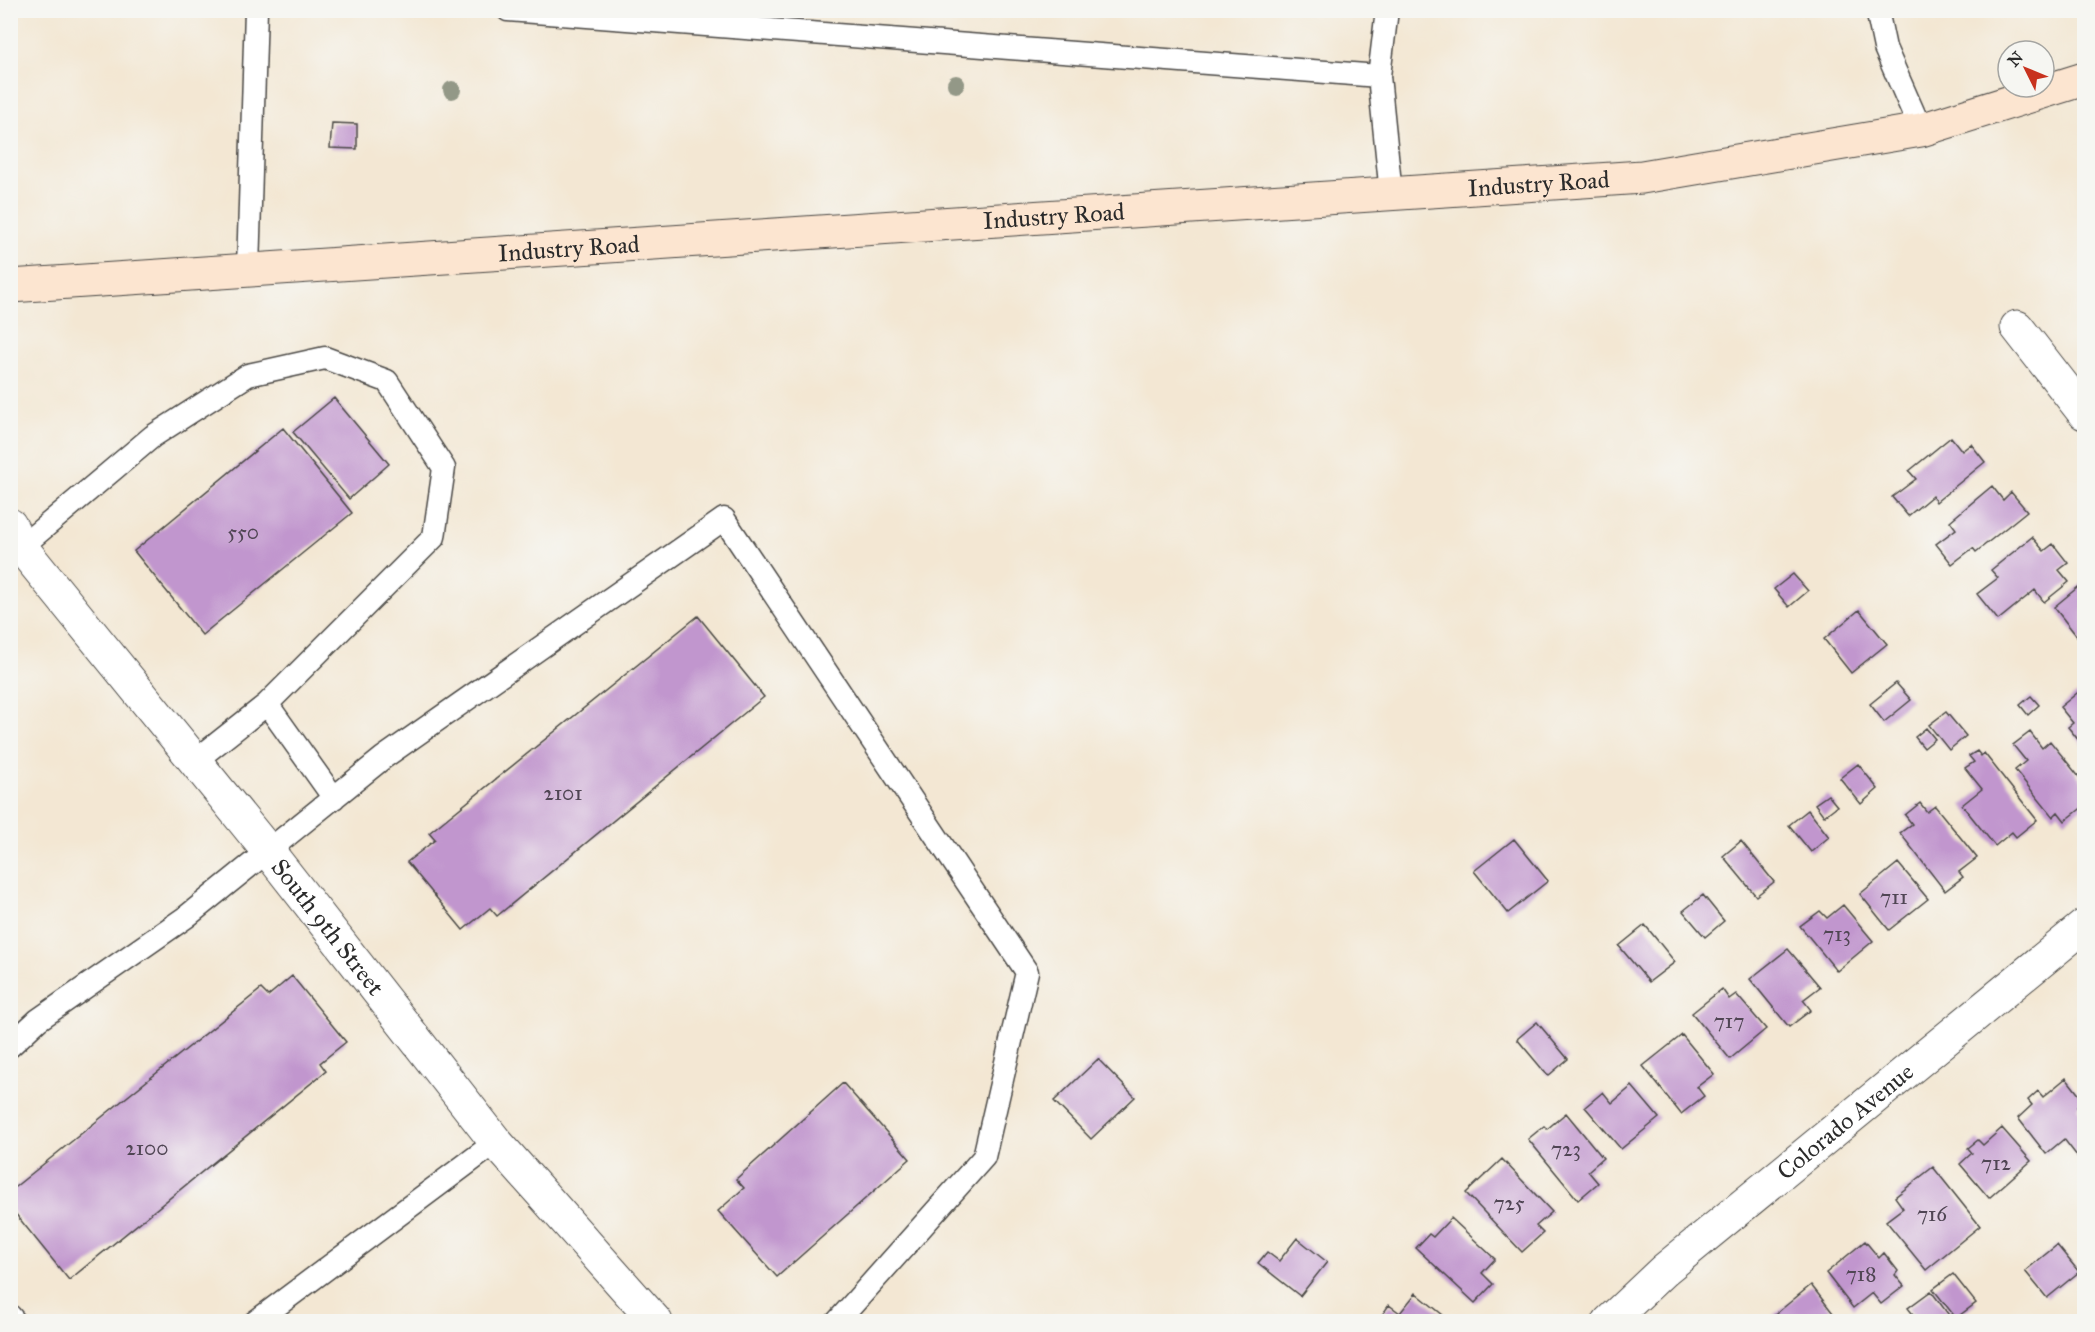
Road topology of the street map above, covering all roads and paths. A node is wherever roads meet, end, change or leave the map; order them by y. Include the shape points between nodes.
1 (256, 10) edge
2 (508, 10) edge
3 (1387, 10) edge
4 (1877, 10) edge
5 (1379, 76) junction
6 (2085, 79) edge
7 (1920, 130) junction
8 (1391, 194) junction
9 (248, 269) junction
10 (10, 286) edge
11 (2017, 327) dead end
12 (2085, 413) edge
13 (16, 536) edge
14 (267, 704) junction
15 (195, 761) junction
16 (334, 798) junction
17 (268, 851) junction
18 (2085, 926) edge
19 (10, 1046) edge
20 (496, 1143) junction
21 (10, 1316) edge
22 (15, 1322) edge
23 (255, 1322) edge
24 (656, 1322) edge
25 (837, 1322) edge
26 (1609, 1322) edge

1 - 9 lane
2 - 5 lane
3 - 5 lane
4 - 7 lane via 1885,48
5 - 8 lane
6 - 7 main road, Industry Road
7 - 8 main road, Industry Road via 1642,177
8 - 9 main road, Industry Road
9 - 10 main road, Industry Road
11 - 12 street
13 - 14 lane via 153,436 248,375 326,358 387,381 444,468 434,537
13 - 15 street, South 9th Street
14 - 15 lane
14 - 16 lane
15 - 17 street, South 9th Street
16 - 17 lane
16 - 25 lane via 383,758 724,519 1027,972 984,1157
17 - 19 lane via 186,917 38,1020
17 - 20 street, South 9th Street
18 - 26 street, Colorado Avenue via 1664,1270
20 - 23 lane
20 - 24 street, South 9th Street
21 - 22 lane

